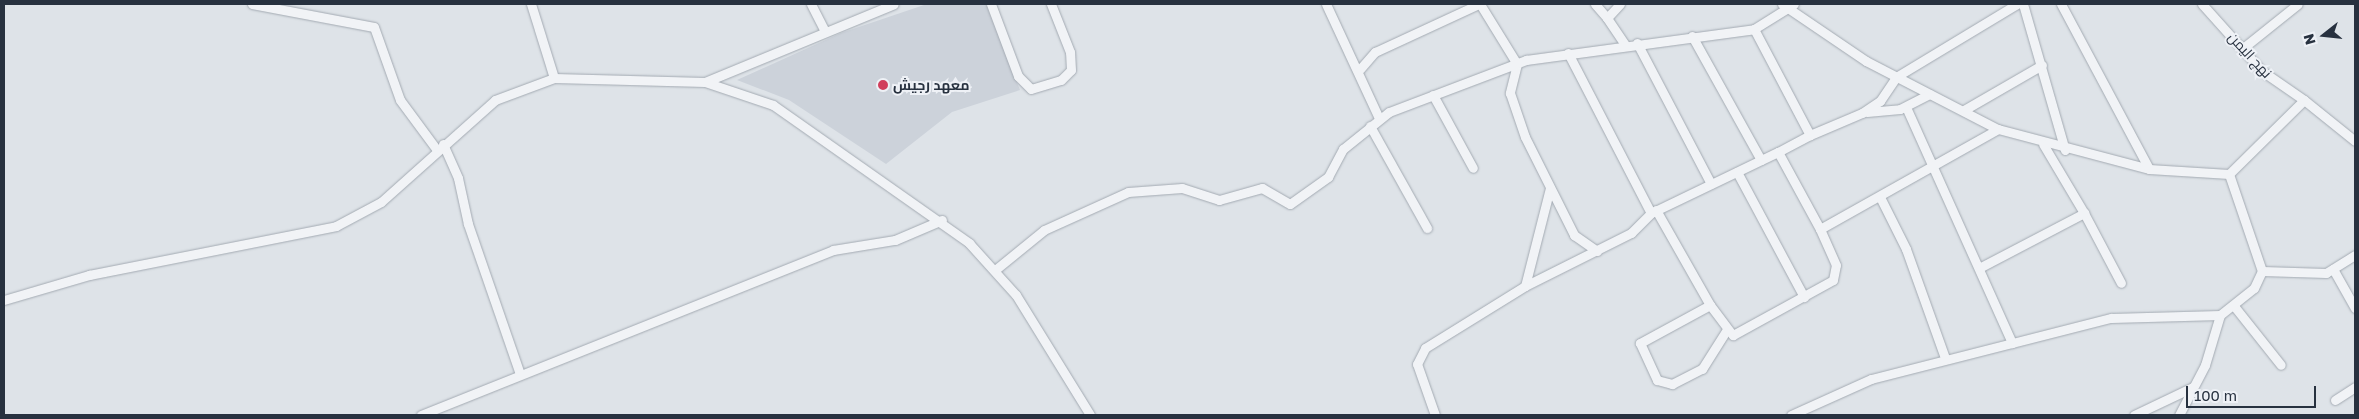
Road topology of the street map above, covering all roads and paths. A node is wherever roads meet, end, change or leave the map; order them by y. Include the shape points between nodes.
1 (252, 4) edge
2 (531, 4) edge
3 (811, 4) edge
4 (893, 4) edge
5 (991, 4) edge
6 (1051, 4) edge
7 (1326, 4) edge
8 (1479, 4) edge
9 (1595, 4) edge
10 (1620, 4) edge
11 (2017, 4) edge
12 (2022, 4) edge
13 (2061, 4) edge
14 (2202, 4) edge
15 (2298, 4) edge
16 (1788, 5) edge
17 (1607, 18) junction
18 (1754, 29) junction
19 (825, 31) junction
20 (1692, 36) junction
21 (1637, 43) junction
22 (1625, 45) junction
23 (2243, 48) junction
24 (1568, 52) junction
25 (1517, 64) junction
26 (2042, 65) junction
27 (1360, 69) junction
28 (1896, 77) junction
29 (554, 78) junction
30 (705, 82) junction
31 (1929, 94) junction
32 (1434, 95) junction
33 (2304, 100) junction
34 (1906, 107) junction
35 (1964, 110) junction
36 (1862, 113) junction
37 (1379, 118) junction
38 (1370, 126) junction
39 (1998, 129) junction
40 (1810, 135) junction
41 (2355, 140) edge
42 (2042, 144) junction
43 (440, 147) junction
44 (2065, 150) junction
45 (1778, 152) junction
46 (1761, 160) junction
47 (1473, 168) dead end
48 (1933, 169) junction
49 (2148, 169) junction
50 (1737, 172) junction
51 (2229, 174) junction
52 (1711, 184) junction
53 (1550, 188) junction
54 (1880, 197) junction
55 (1654, 211) junction
56 (2084, 213) junction
57 (942, 220) junction
58 (1427, 228) dead end
59 (1820, 229) junction
60 (1597, 251) junction
61 (2355, 255) edge
62 (1980, 268) junction
63 (2333, 269) junction
64 (995, 270) junction
65 (2262, 271) junction
66 (2121, 283) dead end
67 (1525, 286) junction
68 (1804, 297) junction
69 (4, 300) edge
70 (1710, 306) junction
71 (2234, 306) junction
72 (2355, 308) edge
73 (2220, 315) junction
74 (1726, 331) junction
75 (2012, 344) junction
76 (1945, 358) junction
77 (2281, 365) dead end
78 (520, 374) junction
79 (2194, 386) junction
80 (2355, 387) edge
81 (2335, 400) dead end
82 (421, 415) edge
83 (1090, 415) edge
84 (1435, 415) edge
85 (1792, 415) edge
86 (1797, 415) edge
87 (2134, 415) edge
88 (2179, 415) edge

1 - 43 street via 374,26 400,100
2 - 29 street
3 - 19 street
4 - 19 street
5 - 6 street via 1018,76 1031,88 1061,80 1071,70 1070,52
7 - 27 street
8 - 25 street
8 - 27 street via 1375,52
9 - 17 street
10 - 17 street
11 - 28 street
12 - 26 street
13 - 49 street
14 - 23 street, نهج اليمن
15 - 23 street
16 - 18 street
16 - 28 street
17 - 22 street
18 - 20 street
18 - 40 street
19 - 30 street
20 - 21 street
20 - 46 street
21 - 22 street
21 - 52 street
22 - 24 street
23 - 33 street, نهج اليمن via 2262,71
24 - 25 street
24 - 55 street
25 - 32 street
25 - 53 street via 1511,100
26 - 35 street
26 - 44 street
27 - 37 street
28 - 31 street
28 - 36 street via 1880,101
29 - 30 street
29 - 43 street via 495,100
30 - 57 street via 773,105
31 - 34 street
31 - 35 street
32 - 37 street
32 - 47 street
33 - 41 street, نهج اليمن
33 - 51 street
34 - 36 street
34 - 48 street
35 - 39 street
36 - 40 street
37 - 38 street
38 - 58 street
38 - 64 street via 1343,149 1328,177 1293,203 1262,188 1219,200 1182,188 1128,192 1044,230
39 - 42 street
39 - 48 street
40 - 45 street
42 - 44 street
42 - 56 street
43 - 69 street via 381,202 336,226 88,275
43 - 78 street via 458,178 468,224
44 - 49 street
45 - 46 street
45 - 59 street
46 - 50 street
48 - 54 street
48 - 62 street
49 - 51 street
50 - 52 street
50 - 68 street
51 - 65 street
52 - 55 street
53 - 60 street via 1574,235
53 - 67 street
54 - 59 street
54 - 76 street via 1906,249
55 - 60 street via 1640,227
55 - 70 street
56 - 62 street
56 - 66 street
57 - 64 street
57 - 78 street via 895,240 833,250
59 - 68 street via 1838,273
60 - 67 street
61 - 63 street
62 - 75 street
63 - 65 street via 2317,274
63 - 72 street
64 - 83 street via 1016,295
65 - 71 street via 2254,288
67 - 84 street via 1420,352 1417,364
68 - 74 street via 1742,332 1733,335
70 - 74 street
70 - 74 street via 1640,343 1657,380 1672,384 1702,369
71 - 73 street
71 - 77 street
73 - 75 street via 2111,318
73 - 79 street via 2206,365
75 - 76 street
76 - 85 street via 1871,379
78 - 82 street
79 - 87 street
79 - 88 street
80 - 81 street
85 - 86 street

